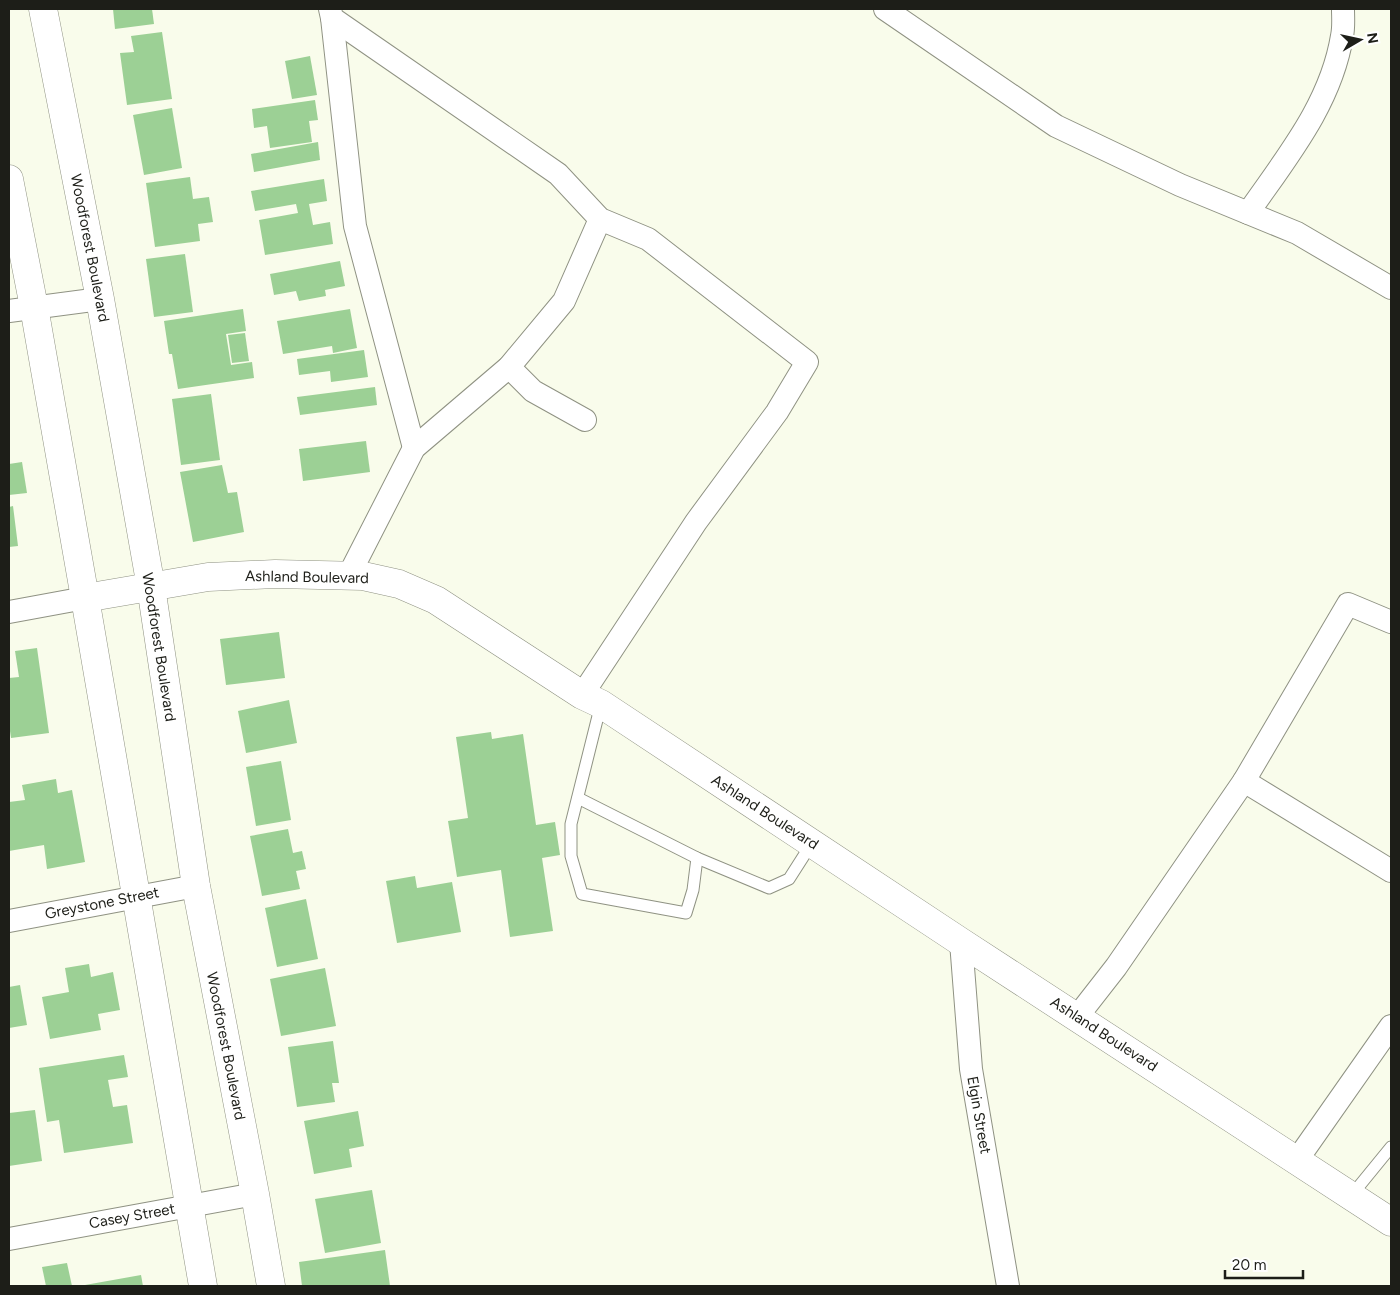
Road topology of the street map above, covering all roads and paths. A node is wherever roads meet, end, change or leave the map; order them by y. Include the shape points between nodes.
1 (43, 9) edge
2 (885, 9) edge
3 (1343, 9) edge
4 (331, 13) edge
5 (9, 179) edge
6 (1248, 213) junction
7 (600, 219) junction
8 (1391, 288) edge
9 (100, 299) junction
10 (21, 309) edge
11 (509, 367) junction
12 (585, 420) dead end
13 (414, 448) junction
14 (348, 575) junction
15 (151, 587) junction
16 (85, 598) junction
17 (9, 612) edge
18 (1391, 622) edge
19 (592, 700) junction
20 (1244, 781) junction
21 (578, 798) junction
22 (812, 843) junction
23 (697, 858) junction
24 (1391, 871) edge
25 (196, 886) junction
26 (136, 897) junction
27 (9, 921) edge
28 (961, 942) junction
29 (1077, 1016) junction
30 (1391, 1026) edge
31 (1391, 1147) edge
32 (1297, 1160) junction
33 (255, 1194) junction
34 (1352, 1196) junction
35 (189, 1206) junction
36 (1391, 1222) edge
37 (9, 1239) edge
38 (203, 1286) edge
39 (271, 1286) edge
40 (1008, 1286) edge

1 - 9 main road, Woodforest Boulevard
2 - 6 street via 1056,126 1180,185
3 - 6 street via 1342,35 1329,83 1313,118
4 - 7 street via 558,174
4 - 13 street via 355,226
5 - 10 main road
6 - 8 street via 1297,233
7 - 11 street via 564,301
7 - 19 street via 648,239 807,362 776,412 696,522
9 - 10 street
9 - 15 main road, Woodforest Boulevard
10 - 16 main road
11 - 12 street via 532,391
11 - 13 street
13 - 14 street
14 - 15 main road, Ashland Boulevard via 208,577
14 - 19 main road, Ashland Boulevard via 399,584 436,600
15 - 16 main road, Ashland Boulevard
15 - 25 main road, Woodforest Boulevard
16 - 17 street
16 - 26 main road
18 - 20 street via 1348,604
19 - 21 lane
19 - 22 main road, Ashland Boulevard
20 - 24 street
20 - 29 street via 1116,967
21 - 23 lane
21 - 23 lane via 570,824 571,856 582,894 686,913
22 - 23 lane via 789,878 769,888
22 - 28 main road, Ashland Boulevard
25 - 26 street, Greystone Street
25 - 33 main road, Woodforest Boulevard
26 - 27 street, Greystone Street
26 - 35 main road
28 - 29 main road, Ashland Boulevard
28 - 40 street, Elgin Street via 971,1069
29 - 32 main road, Ashland Boulevard
30 - 32 street
31 - 34 lane
32 - 34 main road, Ashland Boulevard
33 - 35 street, Casey Street
33 - 39 main road, Woodforest Boulevard
34 - 36 main road, Ashland Boulevard
35 - 37 street, Casey Street
35 - 38 main road

